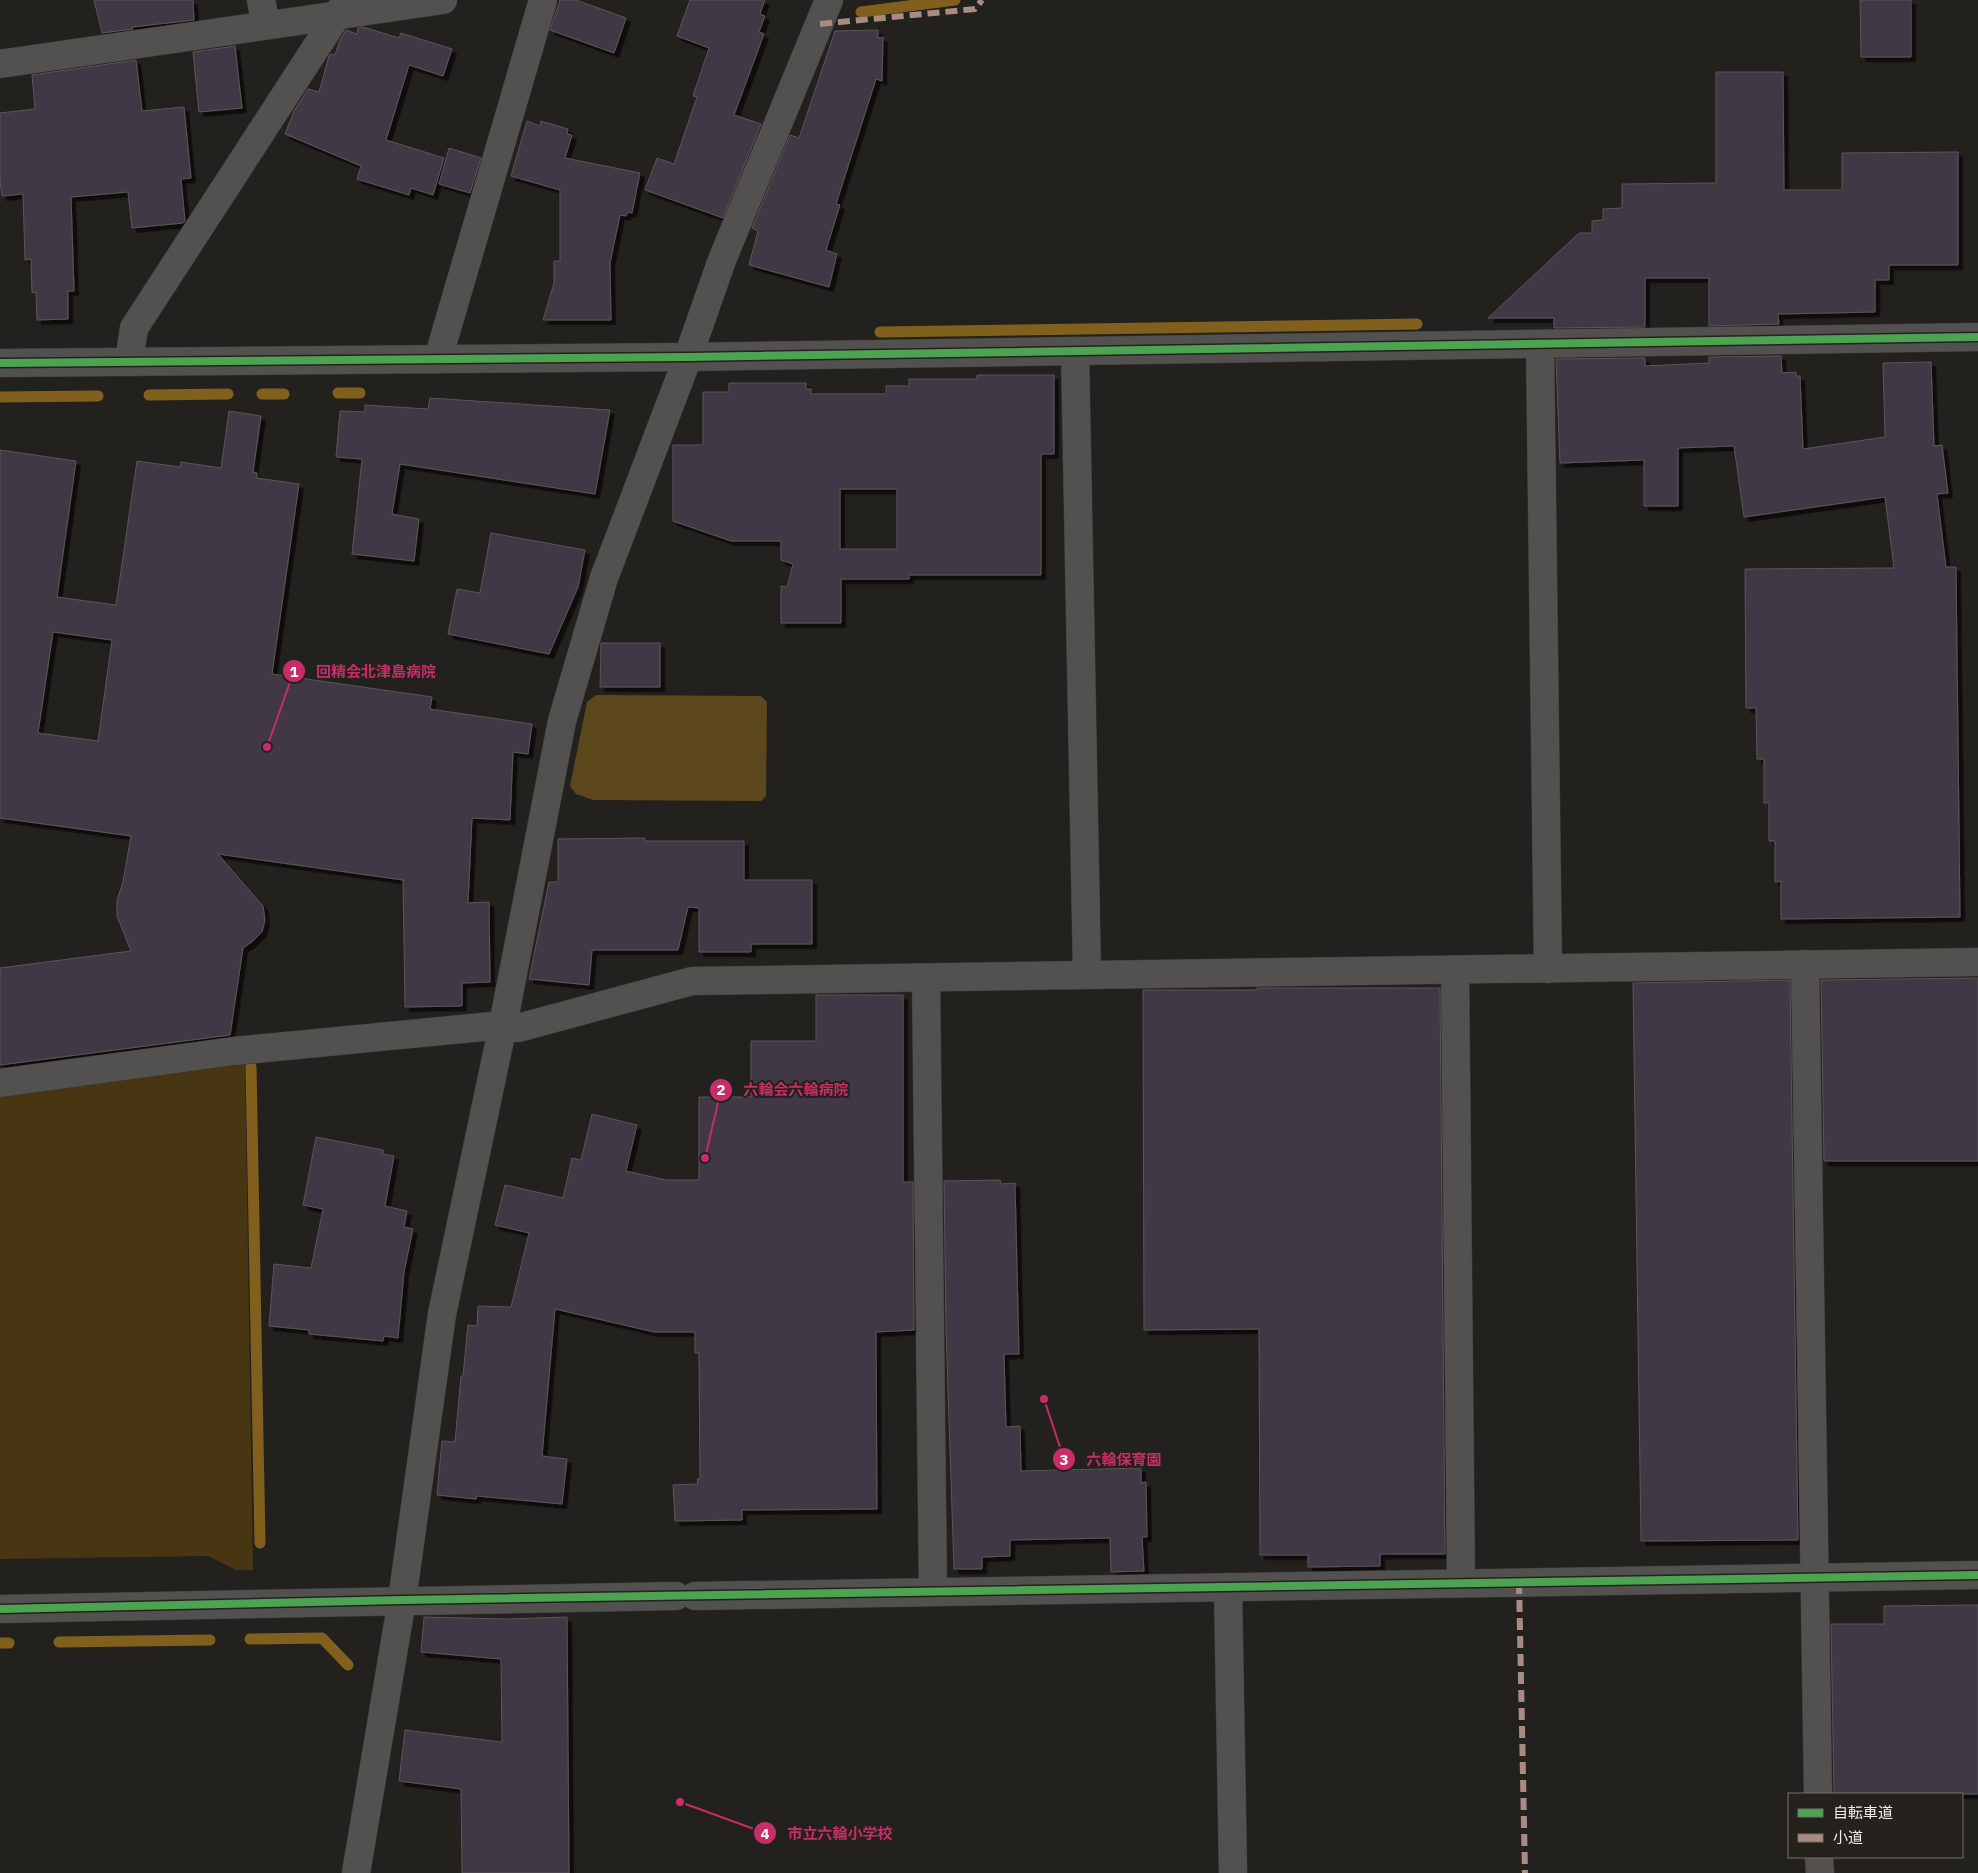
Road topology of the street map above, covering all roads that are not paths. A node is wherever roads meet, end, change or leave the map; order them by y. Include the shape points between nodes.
1 (443, 0) edge
2 (543, 0) edge
3 (829, 0) edge
4 (342, 8) edge
5 (263, 13) edge
6 (0, 64) edge
7 (1978, 337) edge
8 (1540, 344) junction
9 (1075, 351) junction
10 (688, 357) junction
11 (438, 359) junction
12 (129, 362) junction
13 (0, 363) edge
14 (1978, 962) edge
15 (1805, 964) junction
16 (1548, 969) junction
17 (1455, 970) junction
18 (1087, 975) junction
19 (926, 978) junction
20 (503, 1025) junction
21 (0, 1083) edge
22 (1978, 1575) edge
23 (1815, 1577) junction
24 (1461, 1583) junction
25 (1228, 1587) junction
26 (933, 1592) junction
27 (402, 1600) junction
28 (0, 1609) edge
29 (1818, 1793) edge
30 (1819, 1858) edge
31 (356, 1873) edge
32 (1233, 1873) edge
33 (1820, 1873) edge

1 - 4 street
2 - 11 street
3 - 10 street via 722,260
4 - 5 street
4 - 12 street via 134,328
5 - 6 street
7 - 8 street
8 - 9 street
8 - 16 street
9 - 10 street
9 - 18 street
10 - 11 street
10 - 20 street via 604,578 562,721
11 - 12 street
12 - 13 street
14 - 15 street
15 - 16 street
15 - 23 street
16 - 17 street
17 - 18 street
17 - 24 street
18 - 19 street
19 - 20 street via 692,982 518,1028
19 - 26 street
20 - 21 street via 234,1051
20 - 27 street via 442,1314
22 - 23 street
23 - 24 street
23 - 29 street
24 - 25 street
25 - 26 street
25 - 32 street
26 - 27 street
27 - 28 street
27 - 31 street
30 - 33 street

